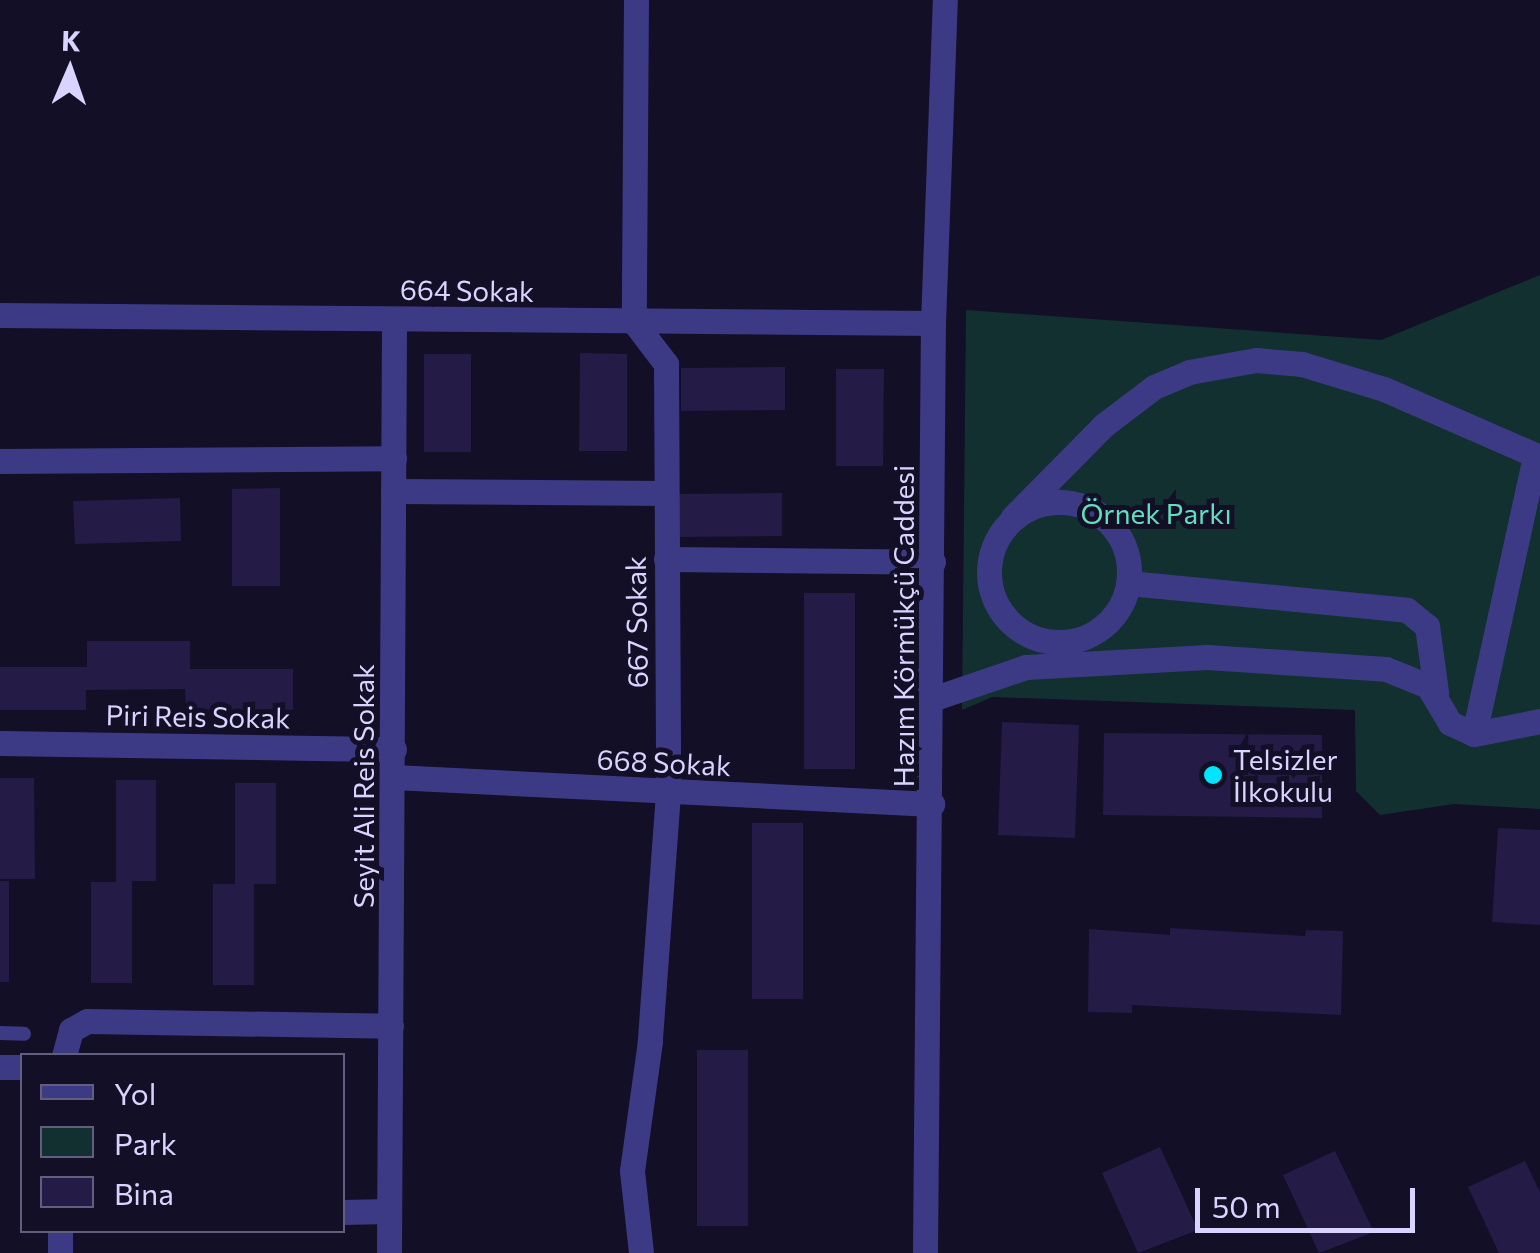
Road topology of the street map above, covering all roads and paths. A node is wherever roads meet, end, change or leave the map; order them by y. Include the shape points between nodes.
1 (636, 0) edge
2 (945, 0) edge
3 (0, 315) edge
4 (394, 319) junction
5 (634, 322) junction
6 (934, 323) junction
7 (1538, 457) edge
8 (394, 458) junction
9 (0, 461) edge
10 (392, 492) junction
11 (665, 493) junction
12 (1013, 517) junction
13 (666, 559) junction
14 (934, 562) junction
15 (1129, 583) junction
16 (1018, 628) junction
17 (1039, 666) junction
18 (1436, 692) junction
19 (932, 699) junction
20 (1540, 721) edge
21 (1474, 734) junction
22 (0, 743) edge
23 (394, 749) junction
24 (394, 777) junction
25 (668, 793) junction
26 (932, 804) junction
27 (391, 1026) junction
28 (0, 1033) edge
29 (24, 1034) dead end
30 (65, 1053) edge
31 (345, 1212) edge
32 (389, 1212) junction
33 (389, 1253) edge
34 (641, 1253) edge
35 (925, 1253) edge

1 - 5 street
2 - 6 street, Hazım Körmükçü Caddesi
3 - 4 street, 664 Sokak
4 - 5 street, 664 Sokak
4 - 8 street, Seyit Ali Reis Sokak
5 - 6 street, 664 Sokak
5 - 11 street, 667 Sokak via 666,364
6 - 14 street, Hazım Körmükçü Caddesi
7 - 12 street via 1384,389 1302,364 1256,360 1188,372 1154,386
7 - 21 street
8 - 9 street
8 - 10 street, Seyit Ali Reis Sokak
10 - 11 street
10 - 23 street, Seyit Ali Reis Sokak
11 - 13 street, 667 Sokak
12 - 15 street via 1055,502 1098,513 1125,547
12 - 16 street via 994,545 989,578 996,602
13 - 14 street
13 - 25 street, 667 Sokak
14 - 19 street, Hazım Körmükçü Caddesi
15 - 16 street via 1112,619 1084,638 1051,642
15 - 18 street via 1407,610 1427,626
16 - 17 street
17 - 18 street via 1184,656 1370,667
17 - 19 street
18 - 21 street via 1450,723
19 - 26 street, Hazım Körmükçü Caddesi
20 - 21 street
22 - 23 street, Piri Reis Sokak
23 - 24 street, Seyit Ali Reis Sokak
24 - 25 street, 668 Sokak
24 - 27 street, Seyit Ali Reis Sokak
25 - 26 street, 668 Sokak
25 - 34 street, 667 Sokak via 650,1041 632,1170
26 - 35 street, Hazım Körmükçü Caddesi
27 - 30 street via 87,1020 72,1030
27 - 32 street, Seyit Ali Reis Sokak
28 - 29 lane
31 - 32 street
32 - 33 street, Seyit Ali Reis Sokak

